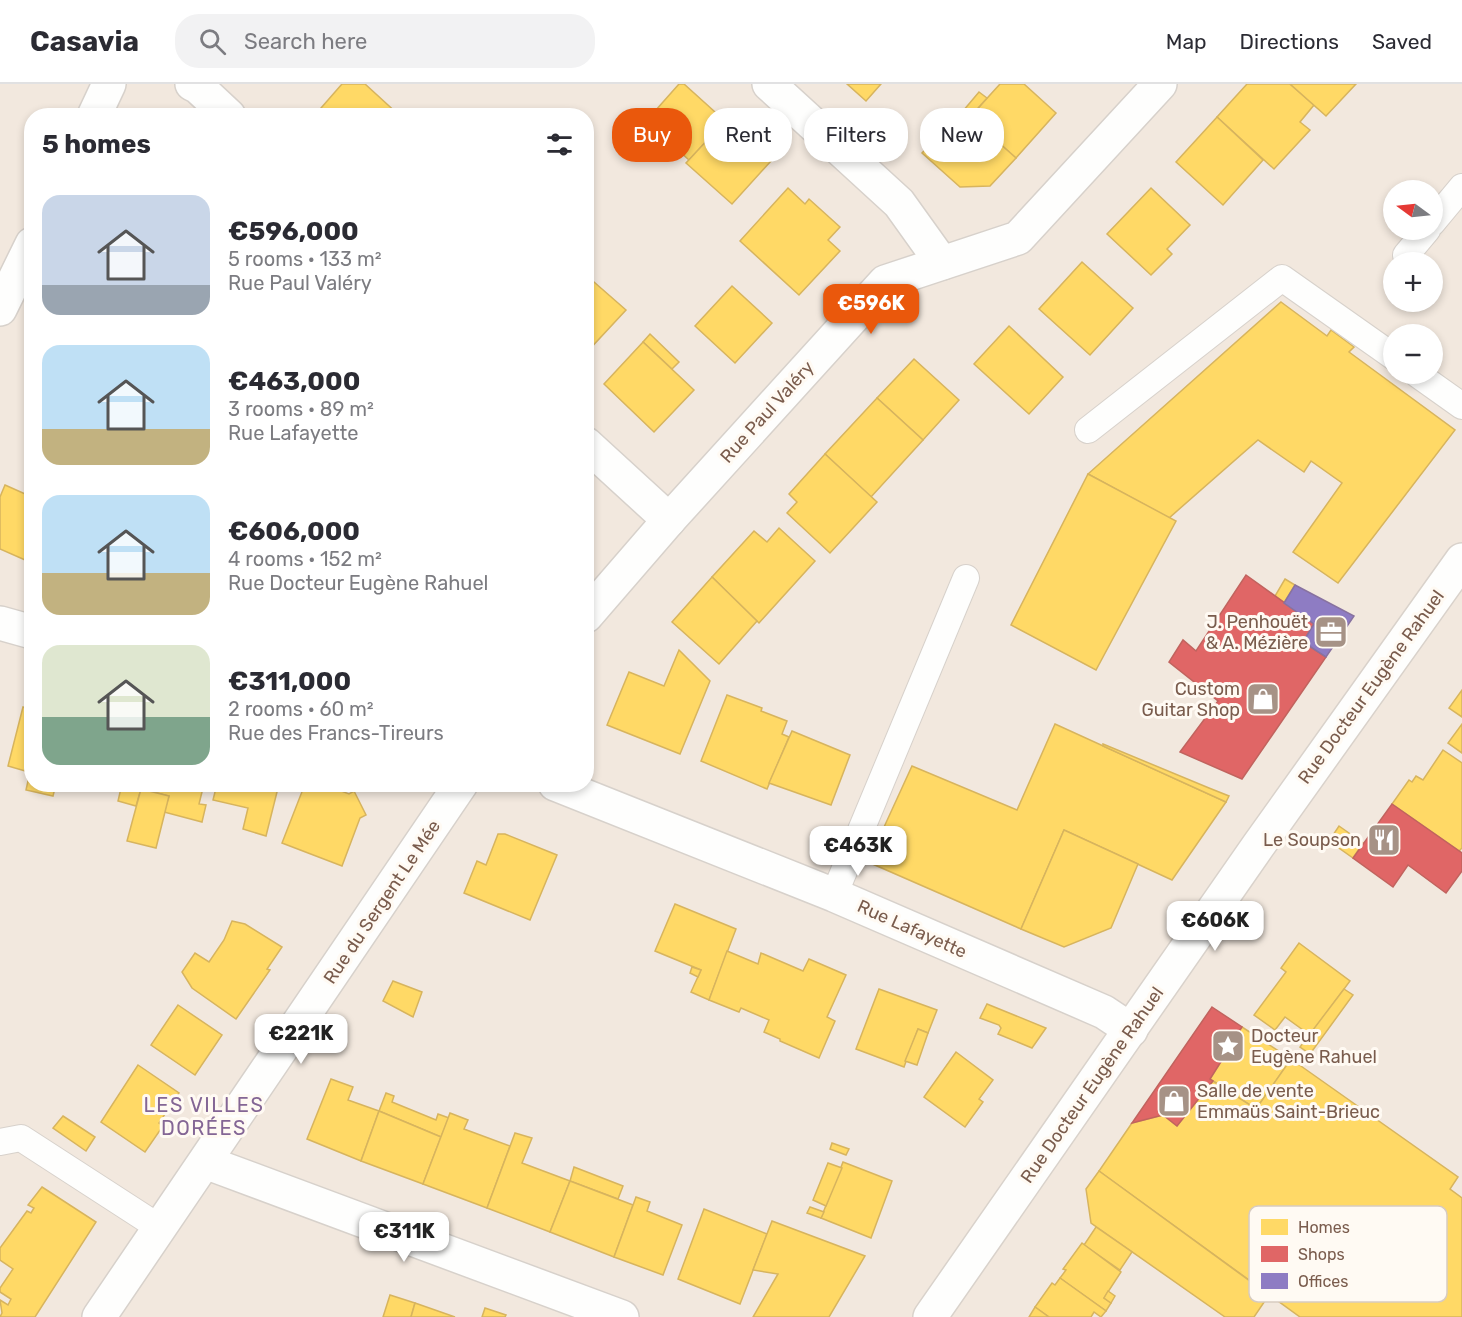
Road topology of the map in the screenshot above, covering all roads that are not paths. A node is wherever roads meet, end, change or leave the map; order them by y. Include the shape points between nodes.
1 (109, 84) edge
2 (192, 84) edge
3 (769, 84) edge
4 (1160, 84) edge
5 (98, 108) edge
6 (220, 108) edge
7 (1462, 187) edge
8 (1443, 210) edge
9 (1419, 240) edge
10 (1409, 252) edge
11 (24, 260) edge
12 (942, 263) junction
13 (0, 309) edge
14 (1383, 349) edge
15 (1431, 384) edge
16 (1462, 406) edge
17 (1088, 430) dead end
18 (594, 451) edge
19 (669, 520) junction
20 (1462, 560) edge
21 (966, 578) dead end
22 (594, 607) edge
23 (0, 623) edge
24 (24, 630) edge
25 (456, 792) edge
26 (575, 792) edge
27 (834, 895) junction
28 (1131, 1030) junction
29 (0, 1142) edge
30 (205, 1162) junction
31 (160, 1228) junction
32 (99, 1317) edge
33 (622, 1317) edge
34 (930, 1317) edge

1 - 5 street
2 - 6 street
3 - 12 street via 899,203
4 - 12 street, Rue Paul Valéry via 1018,238
7 - 8 lane
9 - 10 lane
11 - 13 street
12 - 19 street, Rue Paul Valéry via 885,282
14 - 17 lane via 1282,278
15 - 16 lane
18 - 19 street
19 - 22 street, Rue Paul Valéry
20 - 28 street, Rue Docteur Eugène Rahuel
21 - 27 lane
23 - 24 street
25 - 30 street, Rue du Sergent Le Mée
26 - 27 street, Rue Lafayette
27 - 28 street, Rue Lafayette via 1104,1012
28 - 34 street, Rue Docteur Eugène Rahuel
29 - 31 lane via 21,1138
30 - 31 street, Rue du Sergent Le Mée
30 - 33 street
31 - 32 street, Rue du Sergent Le Mée

